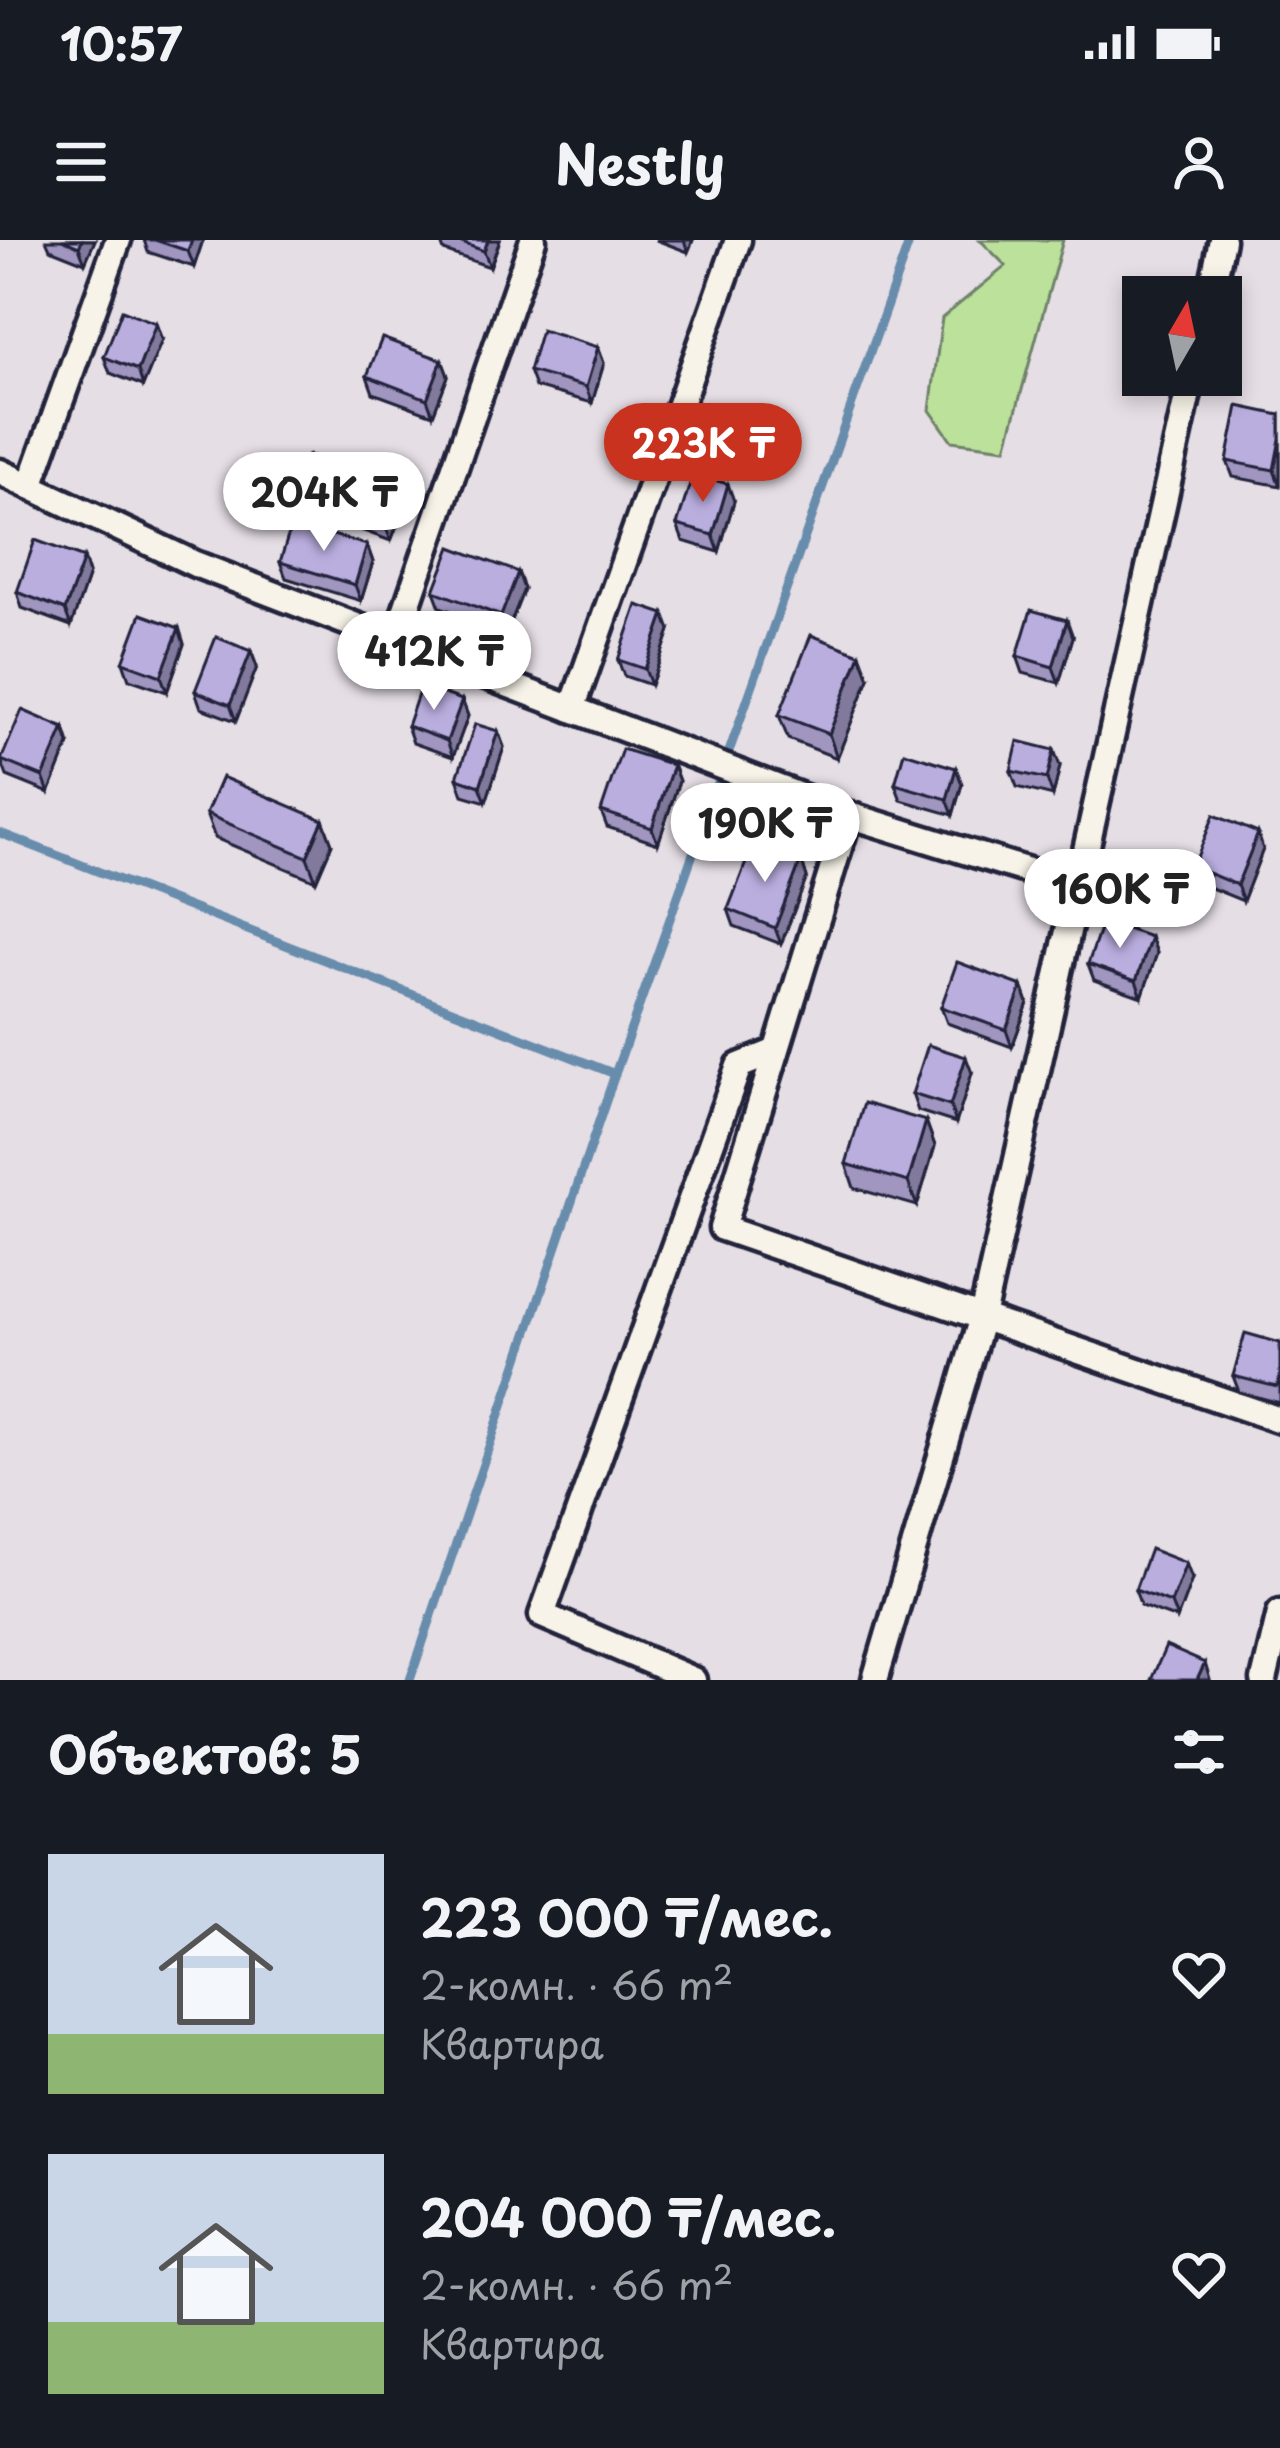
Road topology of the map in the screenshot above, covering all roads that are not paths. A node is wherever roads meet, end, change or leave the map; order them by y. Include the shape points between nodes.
1 (118, 240) edge
2 (533, 240) edge
3 (738, 240) edge
4 (1222, 240) edge
5 (1214, 276) edge
6 (1187, 396) edge
7 (0, 472) edge
8 (30, 486) junction
9 (395, 641) junction
10 (572, 709) junction
11 (849, 815) junction
12 (1080, 887) junction
13 (776, 1051) junction
14 (982, 1317) junction
15 (1280, 1420) edge
16 (1280, 1613) edge
17 (694, 1680) edge
18 (875, 1680) edge
19 (1264, 1680) edge

1 - 8 street
2 - 9 street
3 - 10 street
4 - 5 street
6 - 12 street
7 - 8 street
8 - 9 street via 195,564
9 - 10 street
10 - 11 street
11 - 12 street
11 - 13 street
12 - 14 street
13 - 14 street via 722,1228
13 - 17 street via 739,1066 542,1615
14 - 15 street
14 - 18 street
16 - 19 street

